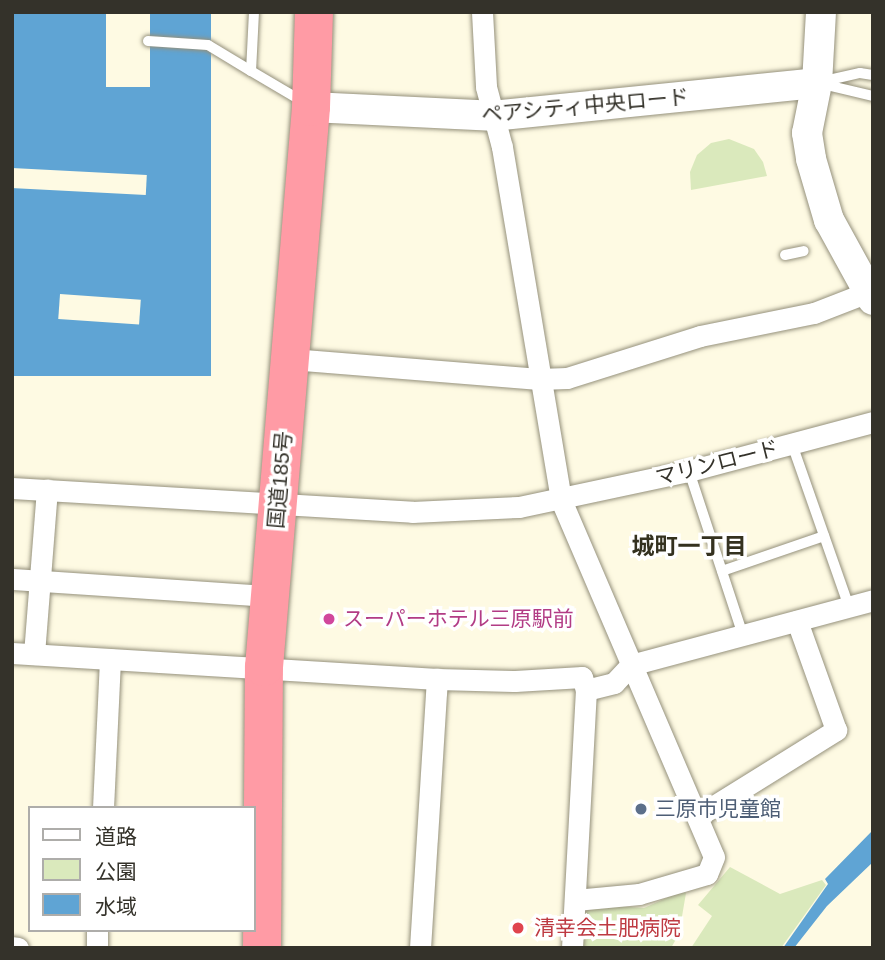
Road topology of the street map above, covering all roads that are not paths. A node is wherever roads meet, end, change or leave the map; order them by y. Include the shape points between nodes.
1 (254, 12) edge
2 (314, 12) edge
3 (482, 12) edge
4 (821, 12) edge
5 (148, 41) dead end
6 (251, 71) junction
7 (873, 75) edge
8 (817, 83) junction
9 (873, 96) edge
10 (311, 107) junction
11 (492, 116) junction
12 (804, 251) dead end
13 (785, 255) dead end
14 (871, 296) edge
15 (290, 359) junction
16 (539, 379) junction
17 (873, 422) edge
18 (792, 444) junction
19 (689, 471) junction
20 (12, 488) edge
21 (47, 490) junction
22 (561, 500) junction
23 (278, 504) junction
24 (824, 536) junction
25 (722, 571) junction
26 (12, 579) edge
27 (40, 580) junction
28 (270, 596) junction
29 (873, 600) edge
30 (849, 607) junction
31 (797, 621) junction
32 (743, 635) junction
33 (12, 653) edge
34 (34, 654) junction
35 (110, 659) junction
36 (632, 664) junction
37 (264, 667) junction
38 (436, 679) junction
39 (586, 690) junction
40 (103, 806) edge
41 (698, 816) junction
42 (575, 900) junction
43 (12, 947) edge
44 (18, 948) edge
45 (261, 948) edge
46 (420, 948) edge
47 (572, 948) edge

1 - 6 lane
2 - 10 highway, 国道185号
3 - 11 street
4 - 8 street
5 - 6 lane via 208,45
6 - 10 lane
7 - 8 lane via 860,72
8 - 9 lane
8 - 11 street, ペアシティ中央ロード
8 - 14 street via 807,133 813,172 834,232
10 - 11 street, ペアシティ中央ロード
10 - 15 highway, 国道185号
11 - 16 street via 502,147
12 - 13 lane
14 - 16 street via 814,313 700,336 568,378
15 - 16 street
15 - 23 highway, 国道185号
16 - 22 street
17 - 18 street, マリンロード
18 - 19 street, マリンロード
18 - 24 lane
19 - 22 street, マリンロード
19 - 25 lane
20 - 21 street, マリンロード
21 - 23 street, マリンロード
21 - 27 street
22 - 23 street, マリンロード via 519,507 412,512
22 - 36 street
23 - 28 highway, 国道185号
24 - 25 lane
24 - 30 lane
25 - 32 lane
26 - 27 street
27 - 28 street
27 - 34 street
28 - 37 highway, 国道185号
29 - 30 street
30 - 31 street
31 - 32 street
31 - 41 street via 836,730
32 - 36 street
33 - 34 street
34 - 35 street
35 - 37 street
35 - 40 street
36 - 39 street via 614,683
36 - 41 street
37 - 38 street
37 - 45 highway, 国道185号
38 - 39 street via 582,677
38 - 46 street
39 - 42 street
41 - 42 street via 714,857 707,874 639,894
42 - 47 street
43 - 44 street

